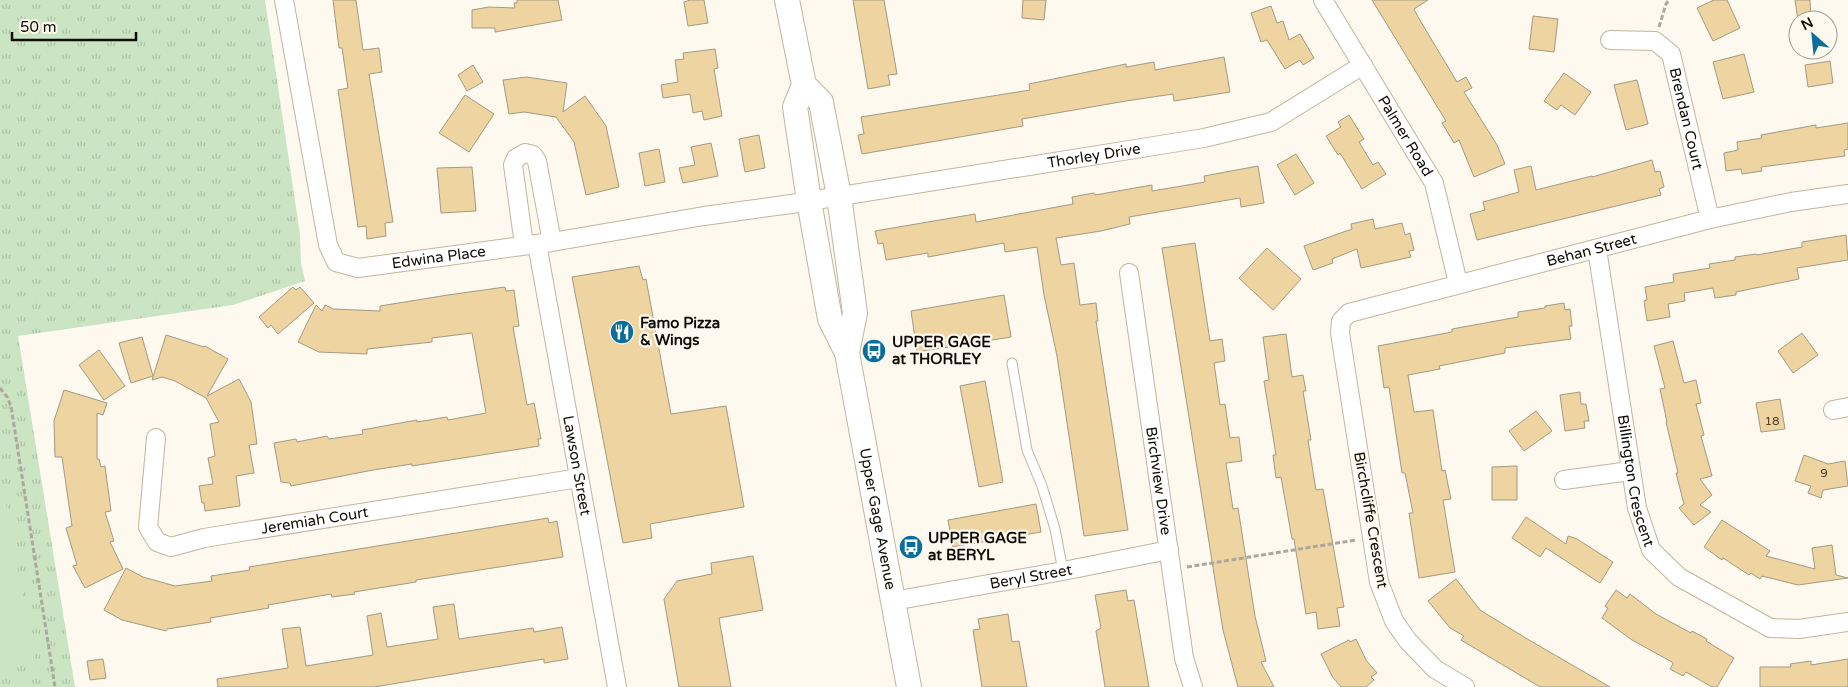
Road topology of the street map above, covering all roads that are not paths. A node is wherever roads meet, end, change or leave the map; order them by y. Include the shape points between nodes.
1 (284, 0) edge
2 (787, 0) edge
3 (1323, 0) edge
4 (1610, 40) dead end
5 (1363, 65) junction
6 (804, 85) junction
7 (1848, 194) edge
8 (839, 196) junction
9 (809, 201) junction
10 (1710, 219) junction
11 (538, 244) junction
12 (1597, 250) junction
13 (1129, 274) dead end
14 (1458, 283) junction
15 (1341, 321) joint
16 (847, 353) junction
17 (1012, 362) dead end
18 (156, 438) dead end
19 (1630, 471) junction
20 (579, 478) junction
21 (1564, 480) dead end
22 (1169, 550) junction
23 (1063, 571) junction
24 (893, 600) junction
25 (1848, 622) edge
26 (617, 687) edge
27 (909, 687) edge
28 (1193, 687) edge
29 (1465, 687) edge

1 - 11 street, Edwina Place via 328,245 336,262 358,268
2 - 6 main road
3 - 5 street, Palmer Road
4 - 10 street, Brendan Court via 1655,41 1671,54
5 - 8 street, Thorley Drive via 1271,122 1204,138
5 - 14 street, Palmer Road via 1434,183
6 - 8 main road, Upper Gage Avenue via 821,102
6 - 9 main road, Upper Gage Avenue via 795,107
7 - 10 street, Behan Street
8 - 9 street, Thorley Drive
8 - 16 main road, Upper Gage Avenue via 856,314
9 - 11 street, Edwina Place
9 - 16 main road, Upper Gage Avenue via 830,319
10 - 12 street, Behan Street
11 - 20 street, Lawson Street
12 - 14 street, Behan Street
12 - 19 street, Billington Crescent
13 - 22 street, Birchview Drive
14 - 15 street, Behan Street via 1349,313
15 - 29 street, Birchcliffe Crescent via 1340,333 1379,582 1394,621 1408,640 1435,669
16 - 24 main road, Upper Gage Avenue
17 - 23 lane via 1027,450 1055,529
18 - 20 street, Jeremiah Court via 148,527 158,542 171,547 204,538
19 - 21 street
19 - 25 street, Billington Crescent via 1637,508 1651,550 1679,576 1770,628 1799,629
20 - 26 street, Lawson Street
22 - 23 street, Beryl Street
22 - 28 street, Birchview Drive via 1184,658
23 - 24 street, Beryl Street
24 - 27 main road, Upper Gage Avenue

